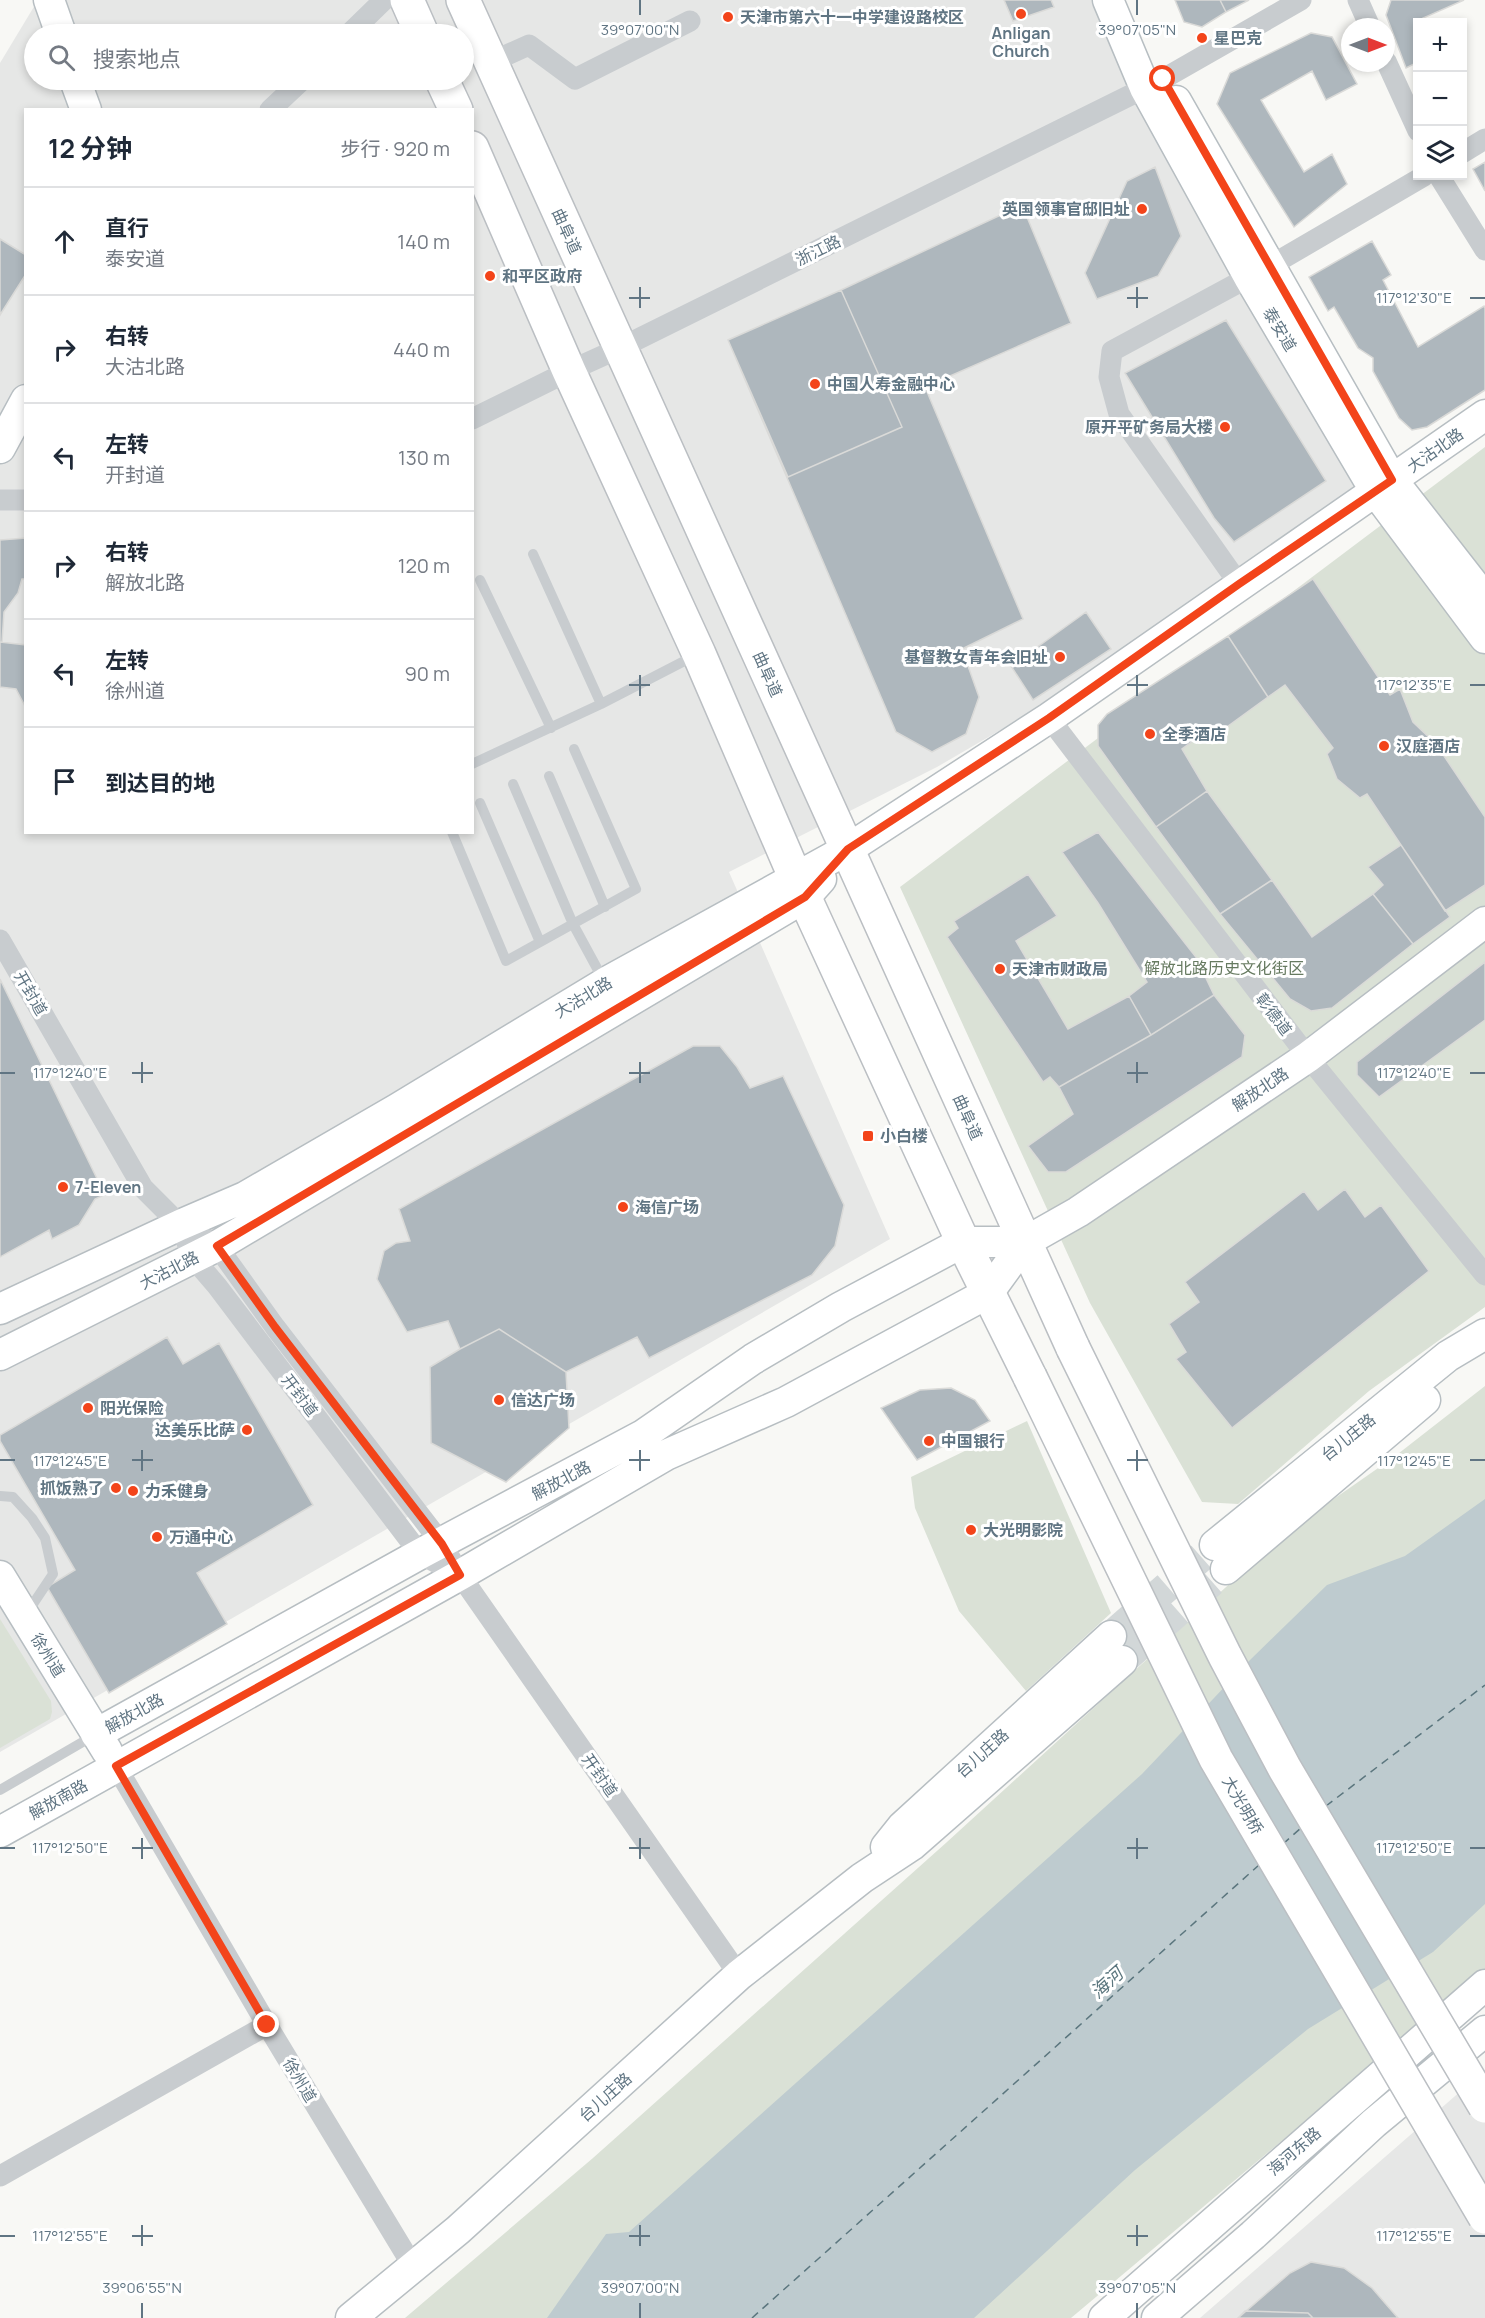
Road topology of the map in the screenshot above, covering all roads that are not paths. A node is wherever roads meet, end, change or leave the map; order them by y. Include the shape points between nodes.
1 (50, 0) edge
2 (384, 0) edge
3 (407, 0) edge
4 (463, 0) edge
5 (1108, 0) edge
6 (1129, 0) edge
7 (1301, 0) edge
8 (1358, 0) edge
9 (1367, 18) edge
10 (690, 21) dead end
11 (58, 24) edge
12 (359, 24) edge
13 (418, 24) edge
14 (474, 24) edge
15 (474, 24) edge
16 (491, 62) junction
17 (1391, 72) edge
18 (1154, 83) junction
19 (79, 90) edge
20 (291, 90) edge
21 (447, 90) edge
22 (85, 108) edge
23 (272, 108) edge
24 (455, 108) edge
25 (1416, 126) edge
26 (1485, 139) edge
27 (1467, 150) edge
28 (474, 153) edge
29 (1417, 180) edge
30 (1441, 180) edge
31 (1485, 250) edge
32 (1260, 272) junction
33 (620, 348) junction
34 (569, 371) junction
35 (24, 404) edge
36 (1485, 415) edge
37 (474, 418) edge
38 (0, 448) edge
39 (1384, 486) junction
40 (0, 500) edge
41 (24, 500) edge
42 (533, 554) dead end
43 (480, 580) dead end
44 (1239, 584) junction
45 (1485, 599) edge
46 (1485, 638) edge
47 (699, 654) junction
48 (601, 704) junction
49 (1049, 718) junction
50 (550, 728) junction
51 (574, 749) dead end
52 (474, 763) edge
53 (549, 776) dead end
54 (513, 784) dead end
55 (480, 803) dead end
56 (453, 834) edge
57 (848, 849) junction
58 (801, 888) junction
59 (605, 907) junction
60 (1485, 922) edge
61 (573, 924) junction
62 (0, 940) edge
63 (540, 942) junction
64 (605, 983) junction
65 (1308, 1057) junction
66 (180, 1225) junction
67 (963, 1242) junction
68 (1025, 1242) junction
69 (205, 1252) junction
70 (1485, 1275) edge
71 (988, 1293) junction
72 (0, 1309) edge
73 (1485, 1334) edge
74 (1485, 1346) edge
75 (0, 1355) edge
76 (0, 1496) edge
77 (431, 1549) junction
78 (460, 1575) junction
79 (0, 1576) edge
80 (25, 1616) junction
81 (1116, 1648) tunnel mouth
82 (96, 1734) junction
83 (116, 1766) junction
84 (0, 1790) edge
85 (0, 1832) edge
86 (739, 1975) junction
87 (1485, 1984) edge
88 (267, 2025) junction
89 (1485, 2031) edge
90 (1485, 2106) edge
91 (0, 2176) edge
92 (1485, 2217) edge
93 (414, 2268) junction
94 (351, 2318) edge
95 (1104, 2318) edge
96 (1157, 2318) edge

1 - 11 main road
2 - 12 street
3 - 13 main road
4 - 15 main road, 曲阜道
5 - 18 main road, 泰安道
6 - 18 main road, 泰安道
7 - 18 street, 浙江路
8 - 9 street
10 - 16 street via 575,79 529,45
14 - 16 main road, 曲阜道
16 - 33 main road, 曲阜道
17 - 25 street
18 - 32 main road, 泰安道
18 - 33 street, 浙江路
19 - 22 main road
20 - 23 street
21 - 24 main road
26 - 27 street
28 - 34 main road
29 - 32 street
30 - 31 street
32 - 39 main road, 泰安道
32 - 44 street via 1112,351 1109,377 1119,414
33 - 34 street, 浙江路
33 - 57 main road, 曲阜道
34 - 37 street, 浙江路
34 - 47 main road
35 - 38 main road
36 - 39 main road, 大沽北路
39 - 44 main road, 大沽北路
39 - 45 main road, 泰安道
39 - 46 main road, 泰安道
40 - 41 street
42 - 48 lane
43 - 50 lane
44 - 49 main road, 大沽北路
47 - 48 lane
47 - 58 main road
48 - 50 lane
49 - 57 main road, 大沽北路
49 - 65 street, 彰德道
50 - 52 lane
51 - 59 lane via 636,889
53 - 59 lane
54 - 61 lane
55 - 63 lane
56 - 63 lane via 506,961
57 - 58 main road, 大沽北路
57 - 68 main road, 曲阜道
58 - 64 main road, 大沽北路
58 - 67 main road
58 - 69 main road, 大沽北路
59 - 61 lane
60 - 65 main road, 解放北路
61 - 63 lane
61 - 64 lane
62 - 66 street, 开封道 via 143,1188
64 - 66 main road, 大沽北路 via 245,1197
65 - 68 main road, 解放北路 via 1078,1212
65 - 70 street, 彰德道
66 - 69 street, 开封道
66 - 72 main road, 大沽北路
67 - 68 main road, 解放北路
67 - 71 main road
67 - 77 main road, 解放北路 via 753,1359 643,1435
68 - 71 main road, 解放北路
68 - 90 main road, 曲阜道, bridge via 1193,1593 1280,1758
69 - 75 main road, 大沽北路
69 - 77 street, 开封道 via 217,1286
71 - 78 main road, 解放北路 via 786,1402 666,1455
71 - 92 main road, 大光明桥, bridge via 1216,1758
73 - 74 main road, 台儿庄路 via 1448,1356 1220,1557 1459,1371
76 - 80 lane via 13,1497 32,1518 45,1538 53,1574
77 - 78 street, 开封道
77 - 82 main road, 解放北路
78 - 83 main road, 解放北路
78 - 86 street, 开封道
79 - 80 main road, 徐州道
80 - 82 main road, 徐州道
81 - 86 main road, 台儿庄路 via 902,1827 862,1878
82 - 83 main road, 徐州道
82 - 84 lane
83 - 85 main road, 解放南路
83 - 88 street, 徐州道
86 - 93 main road, 台儿庄路
87 - 95 main road, 海河东路
88 - 91 street
88 - 93 street, 徐州道
89 - 96 main road, 海河东路 via 1374,2123
93 - 94 main road, 台儿庄路

